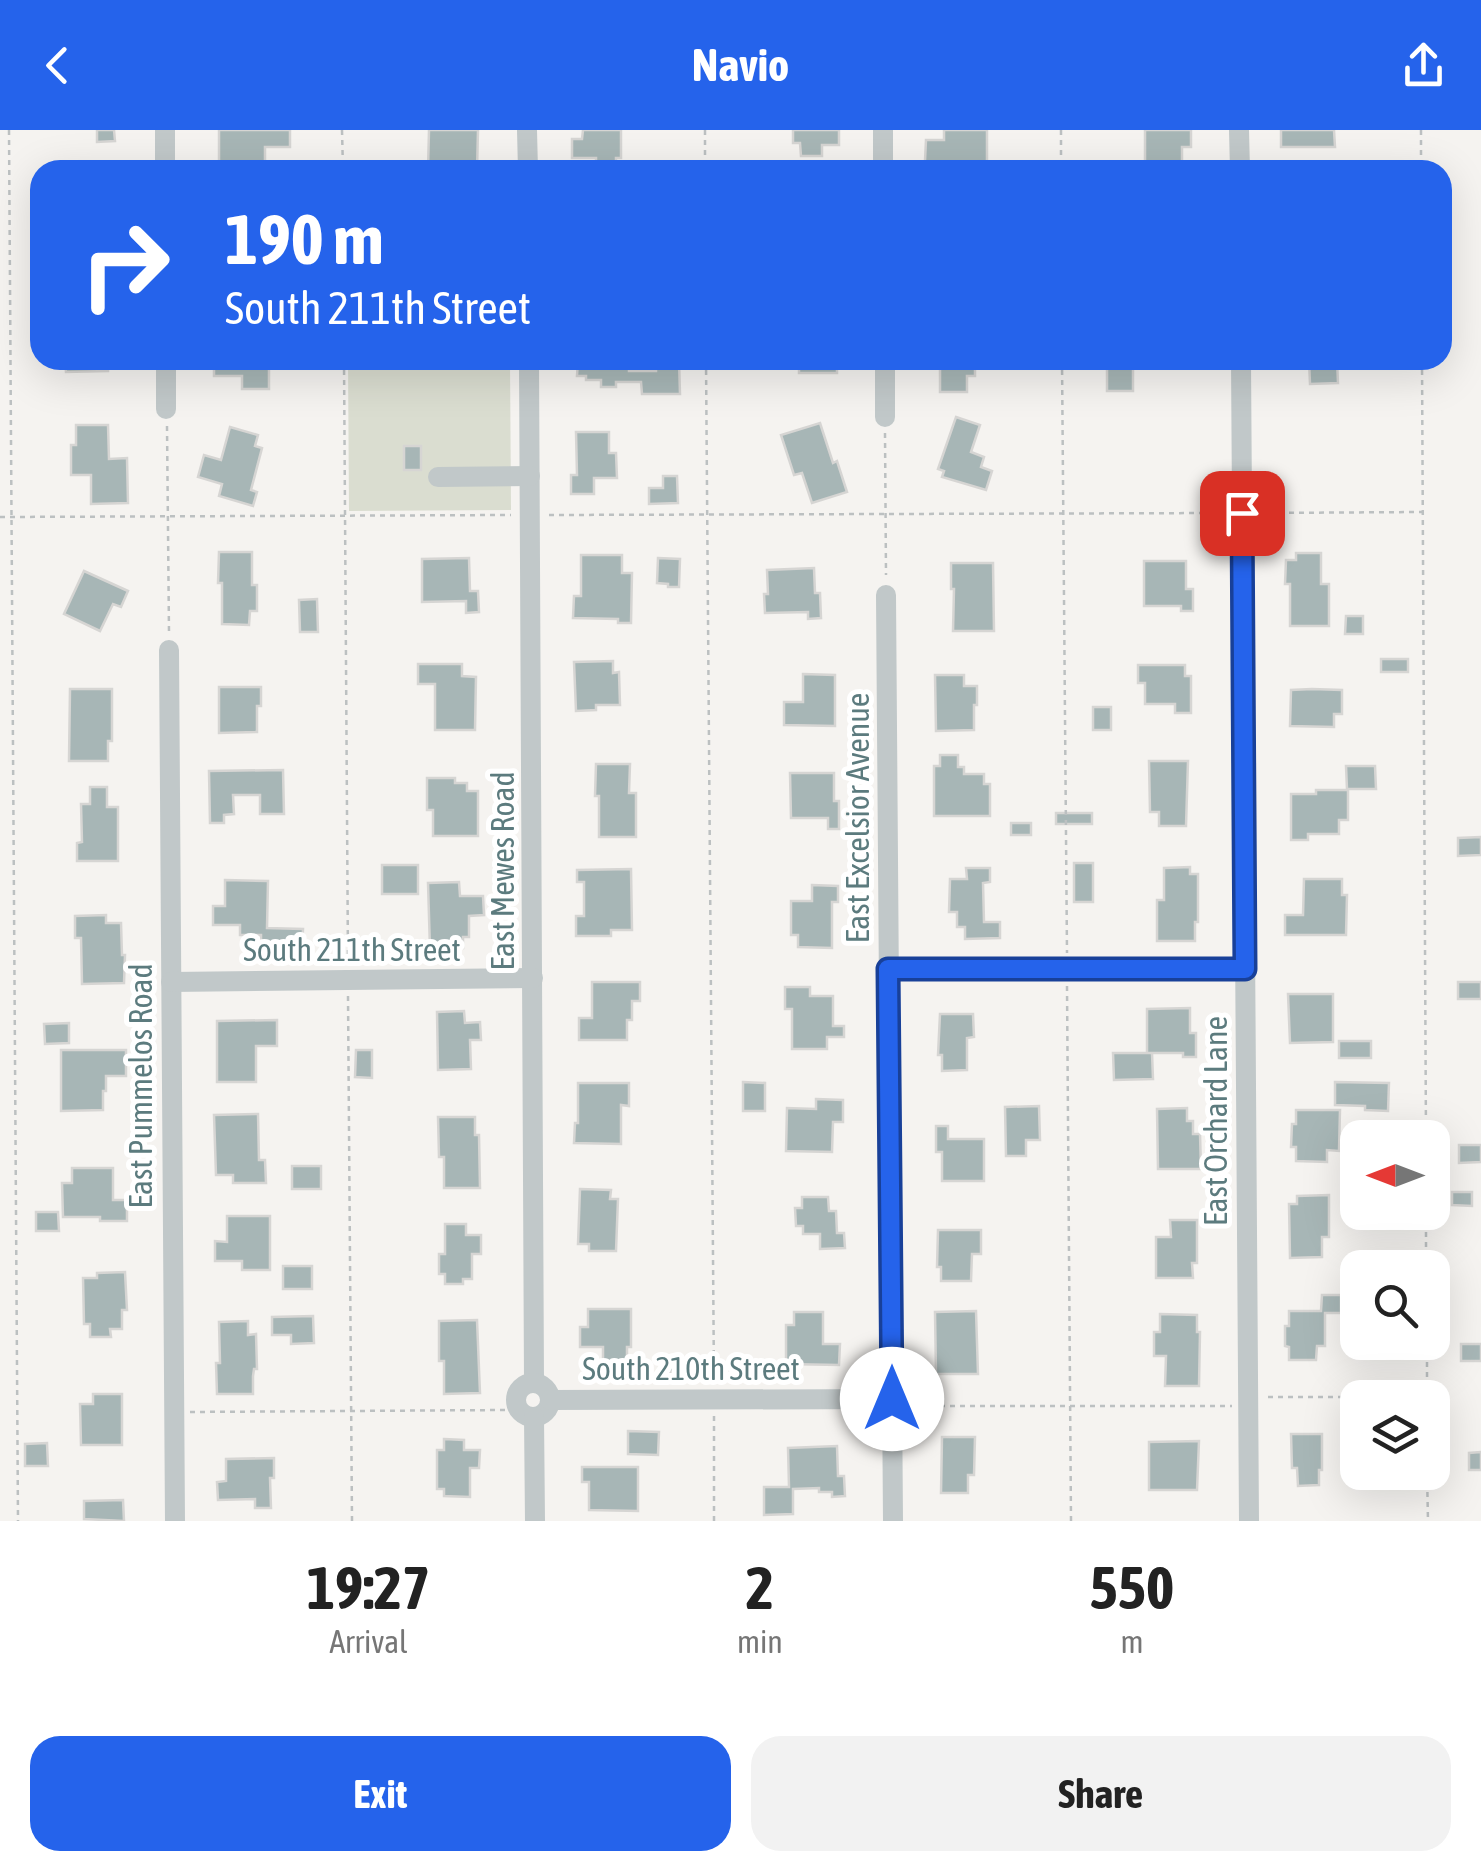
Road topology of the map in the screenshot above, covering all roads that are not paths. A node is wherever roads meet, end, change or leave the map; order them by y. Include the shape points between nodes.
1 (165, 130) edge
2 (528, 130) edge
3 (883, 130) edge
4 (1239, 130) edge
5 (166, 160) edge
6 (528, 160) edge
7 (884, 160) edge
8 (1240, 160) edge
9 (166, 370) edge
10 (529, 370) edge
11 (885, 370) edge
12 (1241, 370) edge
13 (166, 410) road end
14 (885, 417) road end
15 (530, 476) junction
16 (438, 477) dead end
17 (886, 595) road end
18 (169, 650) road end
19 (888, 969) junction
20 (1245, 969) junction
21 (533, 978) junction
22 (171, 982) junction
23 (534, 1382) junction
24 (892, 1399) junction
25 (550, 1400) junction
26 (534, 1417) junction
27 (175, 1521) edge
28 (535, 1521) edge
29 (893, 1521) edge
30 (1248, 1521) edge

1 - 5 street
2 - 6 street
3 - 7 street
4 - 8 street
9 - 13 street
10 - 15 street, East Mewes Road
11 - 14 street
12 - 20 street, East Orchard Lane
15 - 16 street
15 - 21 street, East Mewes Road
17 - 19 street, East Excelsior Avenue
18 - 22 street, East Pummelos Road
19 - 20 street
19 - 24 street, East Excelsior Avenue
20 - 30 street, East Orchard Lane
21 - 22 street, South 211th Street
21 - 23 street, East Mewes Road
22 - 27 street, East Pummelos Road
23 - 25 street
23 - 26 street, East Mewes Road via 522,1385 515,1400 523,1414
24 - 25 street, South 210th Street
24 - 29 street, East Excelsior Avenue
25 - 26 street
26 - 28 street, East Mewes Road

